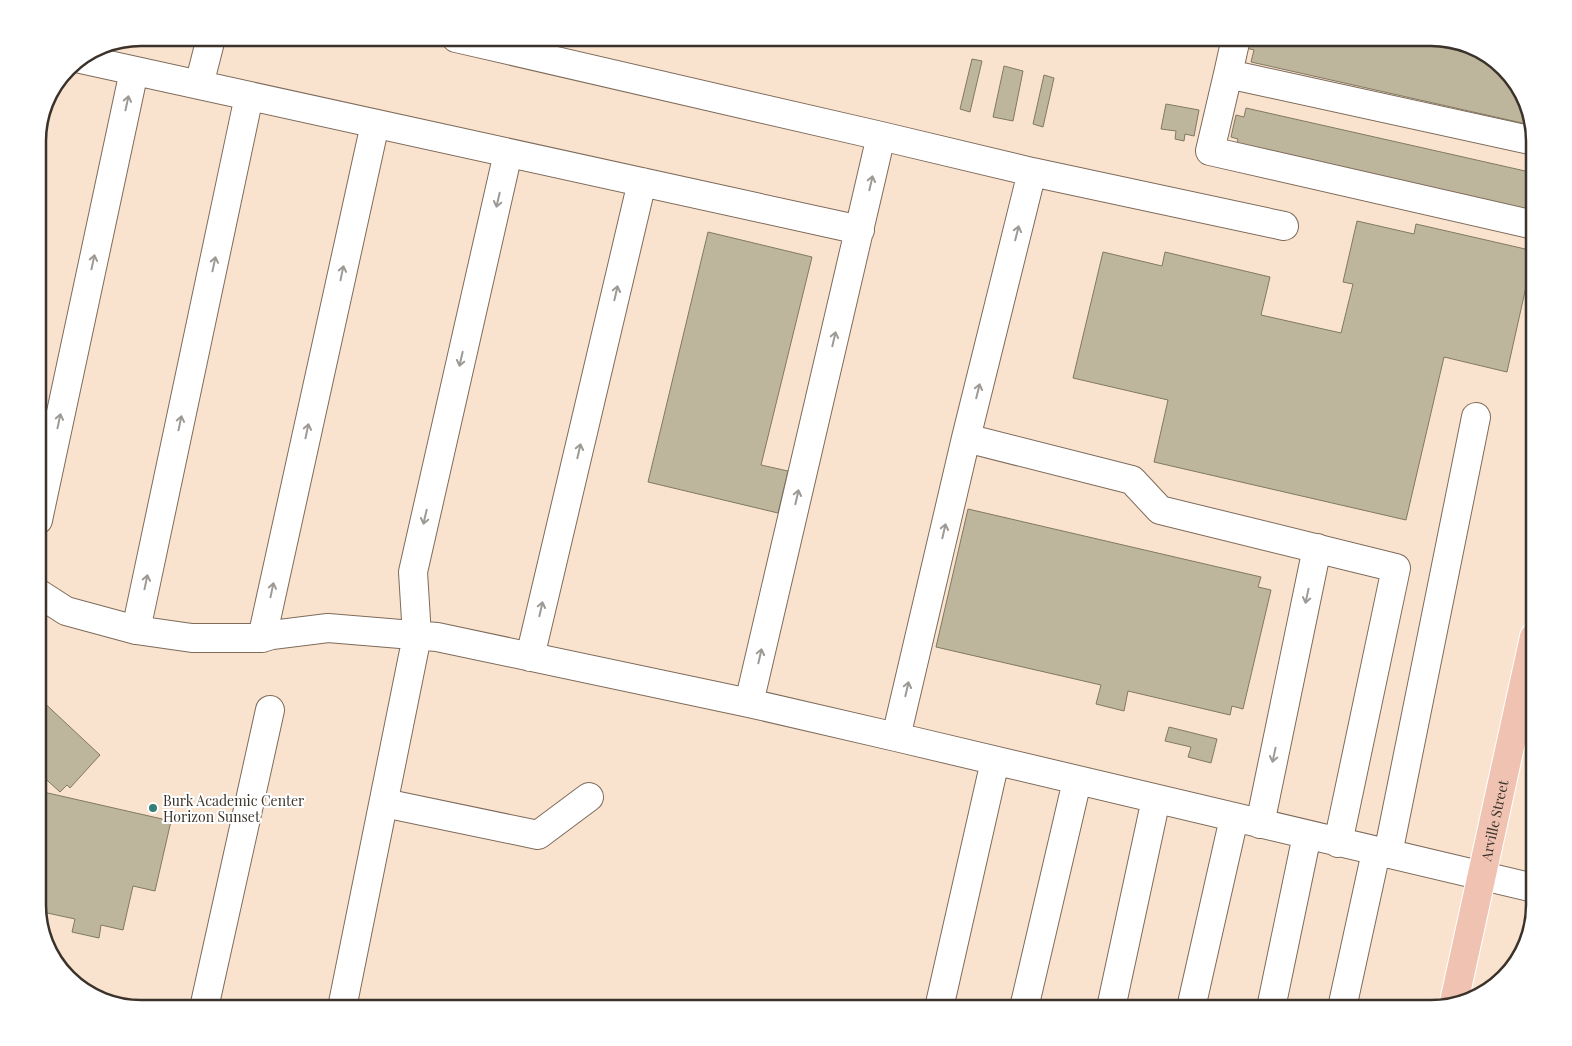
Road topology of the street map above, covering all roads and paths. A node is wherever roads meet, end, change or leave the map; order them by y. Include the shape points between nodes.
1 (209, 46) edge
2 (491, 46) edge
3 (1234, 46) edge
4 (90, 61) edge
5 (134, 71) junction
6 (1228, 74) junction
7 (199, 85) junction
8 (249, 96) junction
9 (375, 124) junction
10 (881, 136) junction
11 (1526, 139) edge
12 (508, 153) junction
13 (1032, 172) junction
14 (642, 182) junction
15 (1526, 223) edge
16 (1284, 226) dead end
17 (860, 230) junction
18 (1476, 417) dead end
19 (966, 438) junction
20 (46, 483) edge
21 (1317, 548) junction
22 (46, 598) edge
23 (136, 630) junction
24 (417, 636) junction
25 (262, 638) junction
26 (530, 657) junction
27 (749, 703) junction
28 (1526, 703) edge
29 (270, 710) dead end
30 (896, 737) junction
31 (995, 761) junction
32 (1077, 781) junction
33 (589, 797) dead end
34 (1156, 799) junction
35 (384, 803) junction
36 (1234, 818) junction
37 (1260, 824) junction
38 (1307, 835) junction
39 (1338, 842) junction
40 (1382, 853) junction
41 (1482, 877) junction
42 (1526, 886) edge
43 (1455, 997) edge
44 (206, 1000) edge
45 (344, 1000) edge
46 (941, 1000) edge
47 (1026, 1000) edge
48 (1112, 1000) edge
49 (1193, 1000) edge
50 (1273, 1000) edge
51 (1344, 1000) edge

1 - 7 lane
2 - 10 lane
3 - 6 lane
4 - 5 lane
5 - 7 lane
20 -> 5 lane
6 - 11 lane
6 - 15 lane via 1210,151
7 - 8 lane
8 - 9 lane
23 -> 8 lane
9 - 12 lane
25 -> 9 lane
10 - 13 lane
17 -> 10 lane
12 - 14 lane
12 -> 24 lane via 413,572
13 - 16 lane
19 -> 13 lane
14 - 17 lane
26 -> 14 lane
27 -> 17 lane
18 - 40 lane
19 - 21 lane via 1132,480 1160,510
30 -> 19 lane
21 -> 37 lane
21 - 39 lane via 1396,568
22 - 23 lane via 66,611
23 - 25 lane via 192,638
24 - 25 lane via 328,628
24 - 26 lane via 438,637
24 - 35 lane
26 - 27 lane
27 - 30 lane
28 - 41 main road, Arville Street
29 - 44 lane
30 - 31 lane
31 - 32 lane
31 - 46 lane
32 - 34 lane
32 - 47 lane
33 - 35 lane via 538,835
34 - 36 lane
34 - 48 lane
35 - 45 lane
36 - 37 lane
36 - 49 lane
37 - 38 lane
38 - 39 lane
38 - 50 lane
39 - 40 lane
40 - 41 lane
40 - 51 lane
41 - 42 lane
41 - 43 main road, Arville Street

